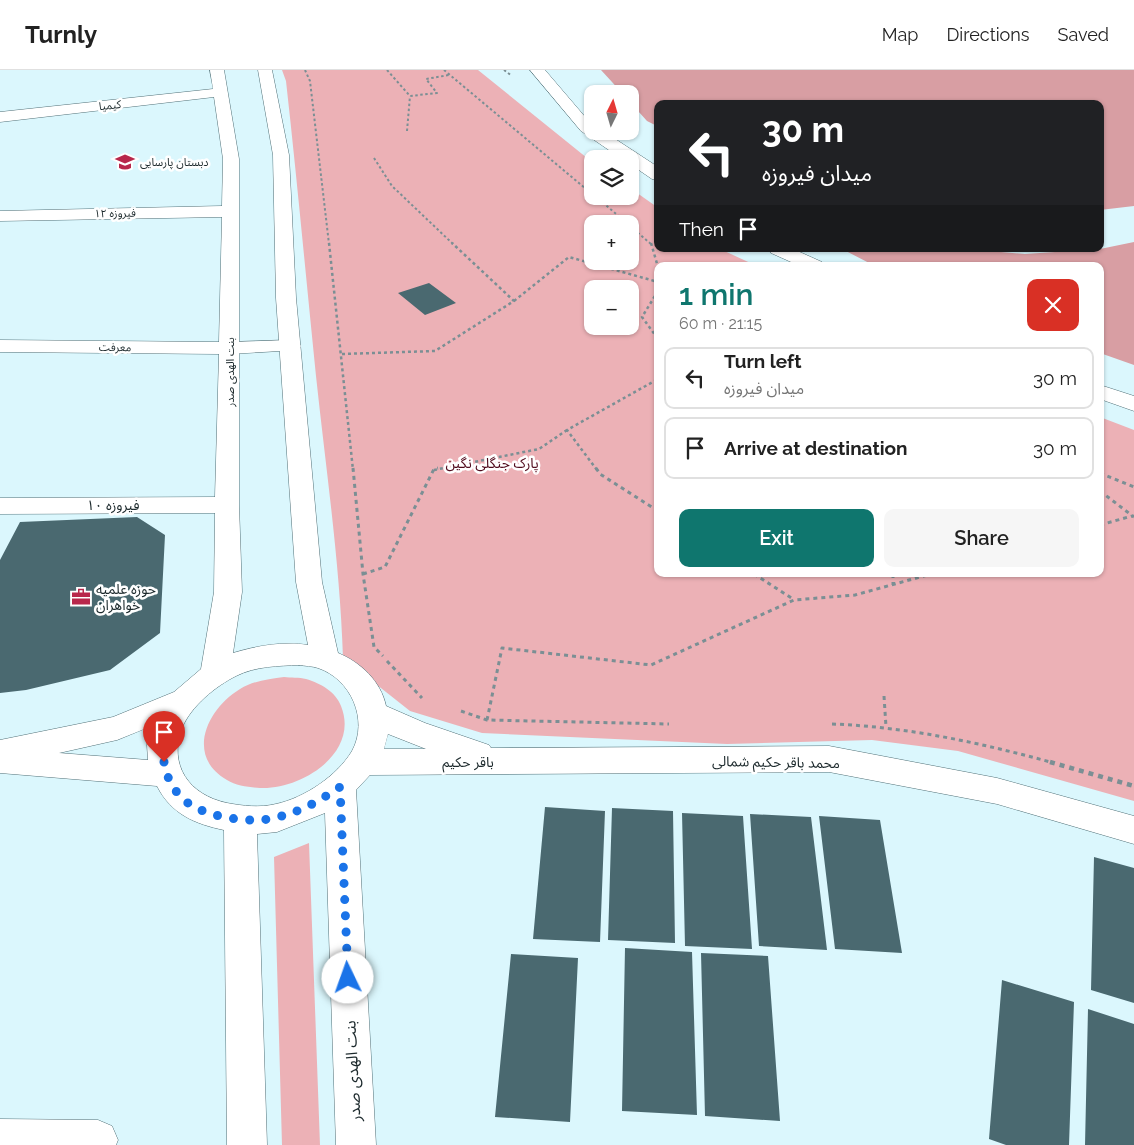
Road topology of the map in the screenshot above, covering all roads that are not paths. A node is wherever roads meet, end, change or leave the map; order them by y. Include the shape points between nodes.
1 (217, 70) edge
2 (265, 70) edge
3 (536, 70) edge
4 (221, 92) junction
5 (0, 117) edge
6 (654, 172) edge
7 (231, 211) junction
8 (0, 216) edge
9 (785, 252) edge
10 (807, 262) edge
11 (0, 346) edge
12 (290, 346) junction
13 (230, 348) junction
14 (1104, 393) edge
15 (1134, 404) edge
16 (226, 505) junction
17 (0, 506) edge
18 (325, 659) junction
19 (215, 674) junction
20 (183, 701) junction
21 (374, 714) junction
22 (0, 753) edge
23 (0, 761) edge
24 (501, 762) junction
25 (166, 774) junction
26 (351, 775) junction
27 (240, 820) junction
28 (1134, 830) edge
29 (0, 1139) edge
30 (98, 1140) dead end
31 (247, 1145) edge
32 (356, 1145) edge

1 - 4 street, بنت الهدی صدر
2 - 12 street via 281,155
3 - 6 street via 587,128
4 - 5 street, کیمیا
4 - 7 street, بنت الهدی صدر via 231,159
7 - 8 street, فیروزه ۱۲
7 - 13 street, بنت الهدی صدر
9 - 10 street
11 - 13 street, معرفت
12 - 13 street, معرفت
12 - 18 street via 308,582
13 - 16 street, بنت الهدی صدر
14 - 15 street
16 - 17 street, فیروزه ۱۰
16 - 19 street, بنت الهدی صدر via 228,592
18 - 19 street via 299,654 270,655 242,662
18 - 21 street via 350,672 366,690
19 - 20 street
20 - 22 street via 117,728
20 - 25 street via 168,725 162,750
21 - 24 street, باقر حکیم via 414,732
21 - 26 street via 373,738
23 - 25 street
24 - 26 street, باقر حکیم
24 - 28 street, محمد باقر حکیم شمالی via 829,759 997,791
25 - 27 street via 181,797 207,813
26 - 27 street via 310,806 276,818
26 - 32 street, بنت الهدی صدر
27 - 31 street
29 - 30 street

